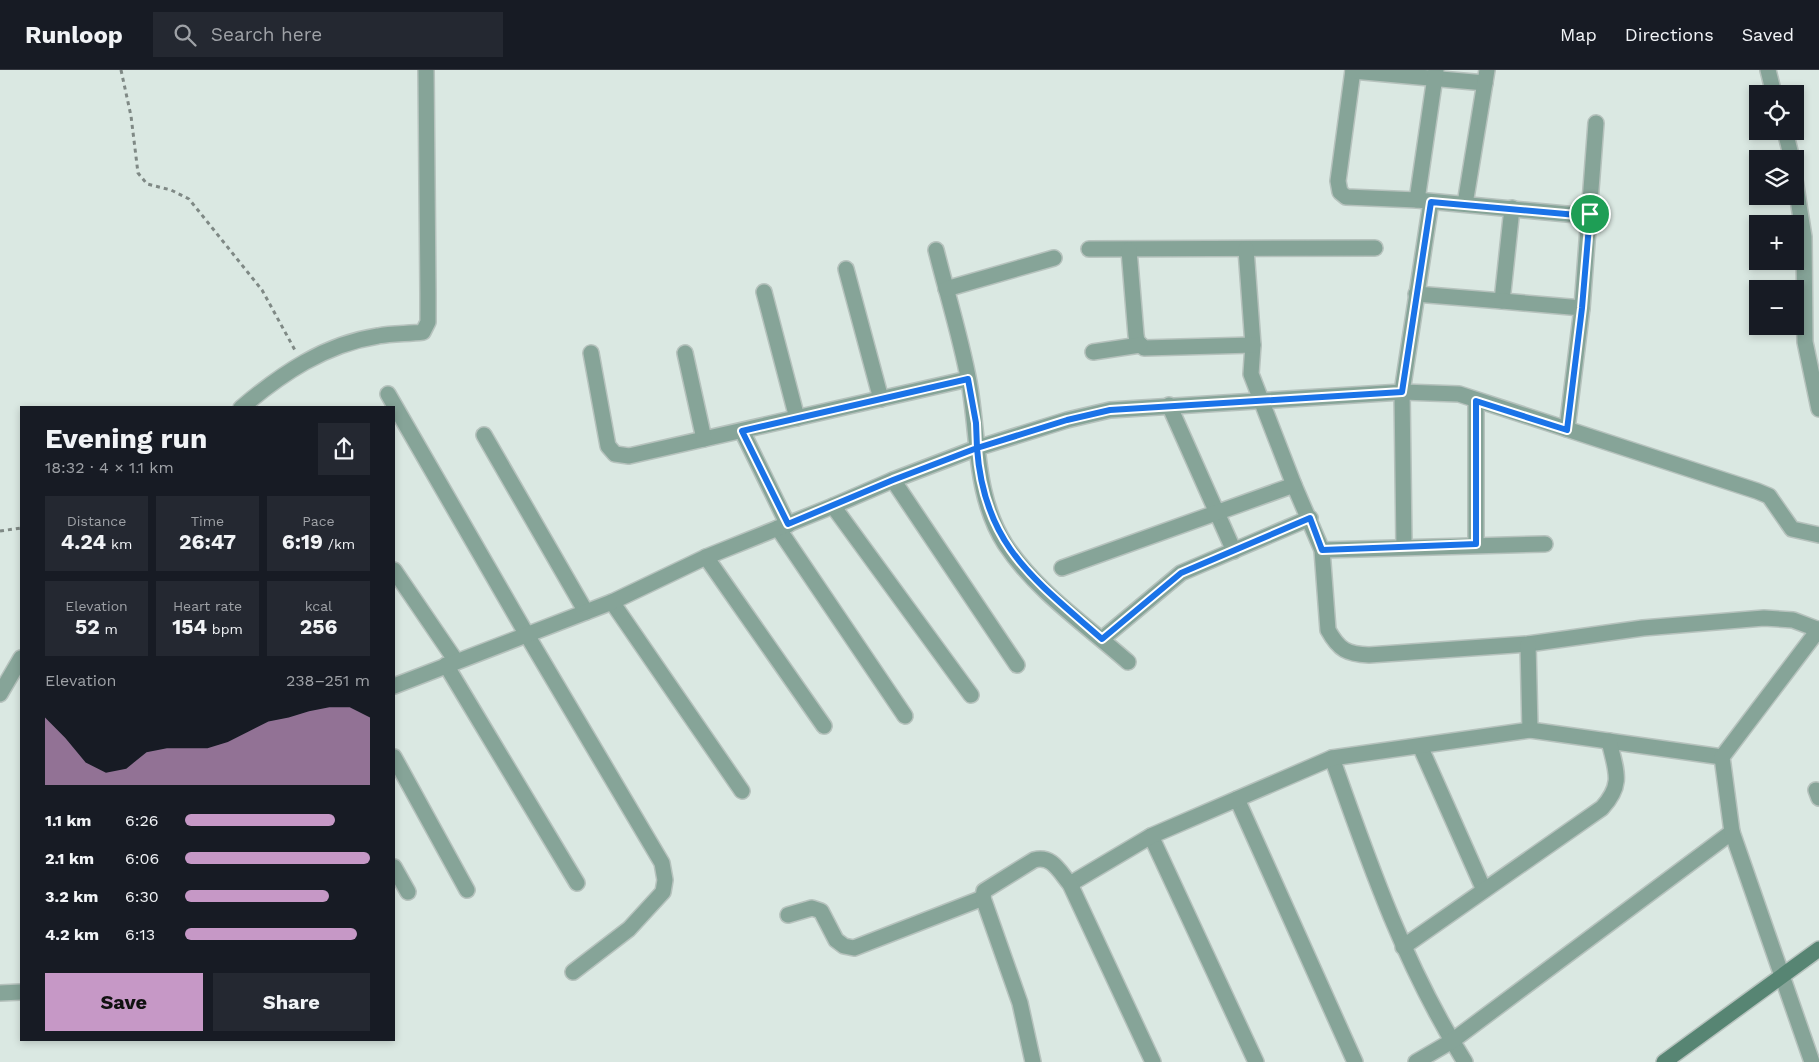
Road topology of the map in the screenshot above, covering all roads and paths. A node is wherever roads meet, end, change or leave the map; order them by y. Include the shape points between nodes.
1 (121, 70) edge
2 (426, 70) edge
3 (1768, 70) edge
4 (1353, 71) edge
5 (1435, 74) edge
6 (1486, 77) edge
7 (1772, 85) edge
8 (1596, 124) dead end
9 (1424, 201) junction
10 (1465, 204) junction
11 (1799, 205) edge
12 (1512, 208) junction
13 (1590, 214) junction
14 (1375, 248) dead end
15 (1089, 249) dead end
16 (1246, 249) junction
17 (936, 250) dead end
18 (1129, 250) junction
19 (1054, 258) dead end
20 (846, 269) dead end
21 (946, 288) junction
22 (764, 292) dead end
23 (1416, 294) junction
24 (1502, 301) junction
25 (1582, 308) junction
26 (1140, 345) junction
27 (1253, 345) junction
28 (1093, 352) dead end
29 (590, 353) dead end
30 (685, 353) dead end
31 (302, 364) junction
32 (968, 379) junction
33 (1402, 392) junction
34 (388, 394) dead end
35 (880, 399) junction
36 (1263, 401) junction
37 (1476, 401) junction
38 (1169, 405) junction
39 (243, 406) edge
40 (395, 406) edge
41 (395, 406) edge
42 (1819, 409) edge
43 (797, 418) junction
44 (1567, 430) junction
45 (742, 431) junction
46 (484, 435) dead end
47 (704, 439) junction
48 (977, 448) junction
49 (893, 480) junction
50 (1294, 485) junction
51 (833, 506) junction
52 (1217, 512) junction
53 (1310, 518) junction
54 (783, 526) junction
55 (20, 528) edge
56 (0, 530) edge
57 (1819, 535) edge
58 (1476, 544) junction
59 (1545, 544) dead end
60 (1404, 546) junction
61 (1234, 550) junction
62 (1322, 550) junction
63 (706, 557) junction
64 (1062, 568) dead end
65 (395, 572) edge
66 (612, 602) junction
67 (586, 612) junction
68 (1818, 629) edge
69 (527, 635) junction
70 (1102, 639) junction
71 (1528, 644) junction
72 (20, 660) edge
73 (1128, 662) dead end
74 (451, 663) junction
75 (1017, 665) dead end
76 (395, 686) edge
77 (0, 694) edge
78 (971, 695) dead end
79 (905, 716) dead end
80 (824, 726) dead end
81 (1530, 730) junction
82 (1609, 741) junction
83 (1420, 746) junction
84 (1722, 757) junction
85 (1332, 758) junction
86 (395, 759) edge
87 (742, 790) dead end
88 (1237, 799) junction
89 (1732, 832) junction
90 (1151, 836) junction
91 (395, 869) edge
92 (577, 883) dead end
93 (1070, 884) junction
94 (466, 890) dead end
95 (1484, 890) junction
96 (408, 892) dead end
97 (983, 898) junction
98 (788, 915) dead end
99 (1403, 947) junction
100 (1819, 949) edge
101 (573, 972) dead end
102 (1783, 976) junction
103 (20, 992) edge
104 (0, 993) edge
105 (1452, 1041) junction
106 (1033, 1062) edge
107 (1154, 1062) edge
108 (1256, 1062) edge
109 (1354, 1062) edge
110 (1416, 1062) edge
111 (1465, 1062) edge
112 (1664, 1062) edge
113 (1812, 1062) edge

1 - 31 path via 141,179 189,198 262,290
2 - 31 street via 428,322 423,332 379,335 339,345
3 - 7 street
4 - 5 street
4 - 9 street via 1338,181 1340,192 1352,198
5 - 6 street
5 - 9 street
6 - 10 street
8 - 13 street
9 - 10 street
9 - 23 street
10 - 12 street
11 - 42 street via 1804,236 1805,342
12 - 13 street
12 - 24 street
13 - 25 street
14 - 16 street
15 - 18 street
16 - 18 street
16 - 27 street
17 - 21 street
18 - 26 street via 1136,335
19 - 21 street
20 - 35 street
21 - 32 street
22 - 43 street
23 - 24 street
23 - 33 street
24 - 25 street
25 - 44 street
26 - 27 street via 1149,349
26 - 28 street
27 - 36 street via 1251,374
29 - 47 street via 608,446 615,454 629,456
30 - 47 street
31 - 39 street via 273,380
32 - 35 street
32 - 48 street
33 - 36 street
33 - 37 street via 1459,394
33 - 60 street
34 - 40 street
35 - 43 street
36 - 38 street
36 - 50 street
37 - 44 street
37 - 58 street
38 - 48 street via 1110,410
38 - 52 street
41 - 69 street
43 - 45 street
44 - 57 street via 1770,496 1792,529
45 - 47 street
45 - 54 street
46 - 67 street
48 - 49 street
48 - 70 street via 983,488 993,520 1005,543 1025,570
49 - 51 street
49 - 75 street
50 - 52 street
50 - 53 street
51 - 54 street
51 - 78 street
52 - 61 street
52 - 64 street
53 - 61 street
53 - 62 street
54 - 63 street
54 - 79 street
55 - 56 path
58 - 59 street
58 - 60 street
60 - 62 street
61 - 70 street via 1181,573
62 - 71 street via 1328,630 1349,654
63 - 66 street
63 - 80 street
65 - 74 street
66 - 67 street
66 - 87 street
67 - 69 street
68 - 71 street via 1793,620 1764,618 1643,628
68 - 84 street
69 - 74 street
69 - 101 street via 662,863 665,880 663,892 629,929
70 - 73 street
71 - 81 street
72 - 77 street
74 - 76 street
74 - 92 street
81 - 82 street
81 - 83 street
82 - 84 street
82 - 95 street via 1617,774 1614,795 1602,808
83 - 85 street
83 - 95 street
84 - 89 street
85 - 88 street
85 - 99 street
86 - 94 street
88 - 90 street
88 - 109 street
89 - 102 street
89 - 105 street
90 - 93 street
90 - 108 street
91 - 96 street
93 - 97 street via 1050,860 1042,858 984,891
93 - 107 street
95 - 99 street
97 - 98 street via 854,948 836,940 821,912 812,908
97 - 106 street via 1020,1003
99 - 105 street
100 - 102 main road
102 - 112 main road
102 - 113 street
103 - 104 street
105 - 110 street
105 - 111 street

